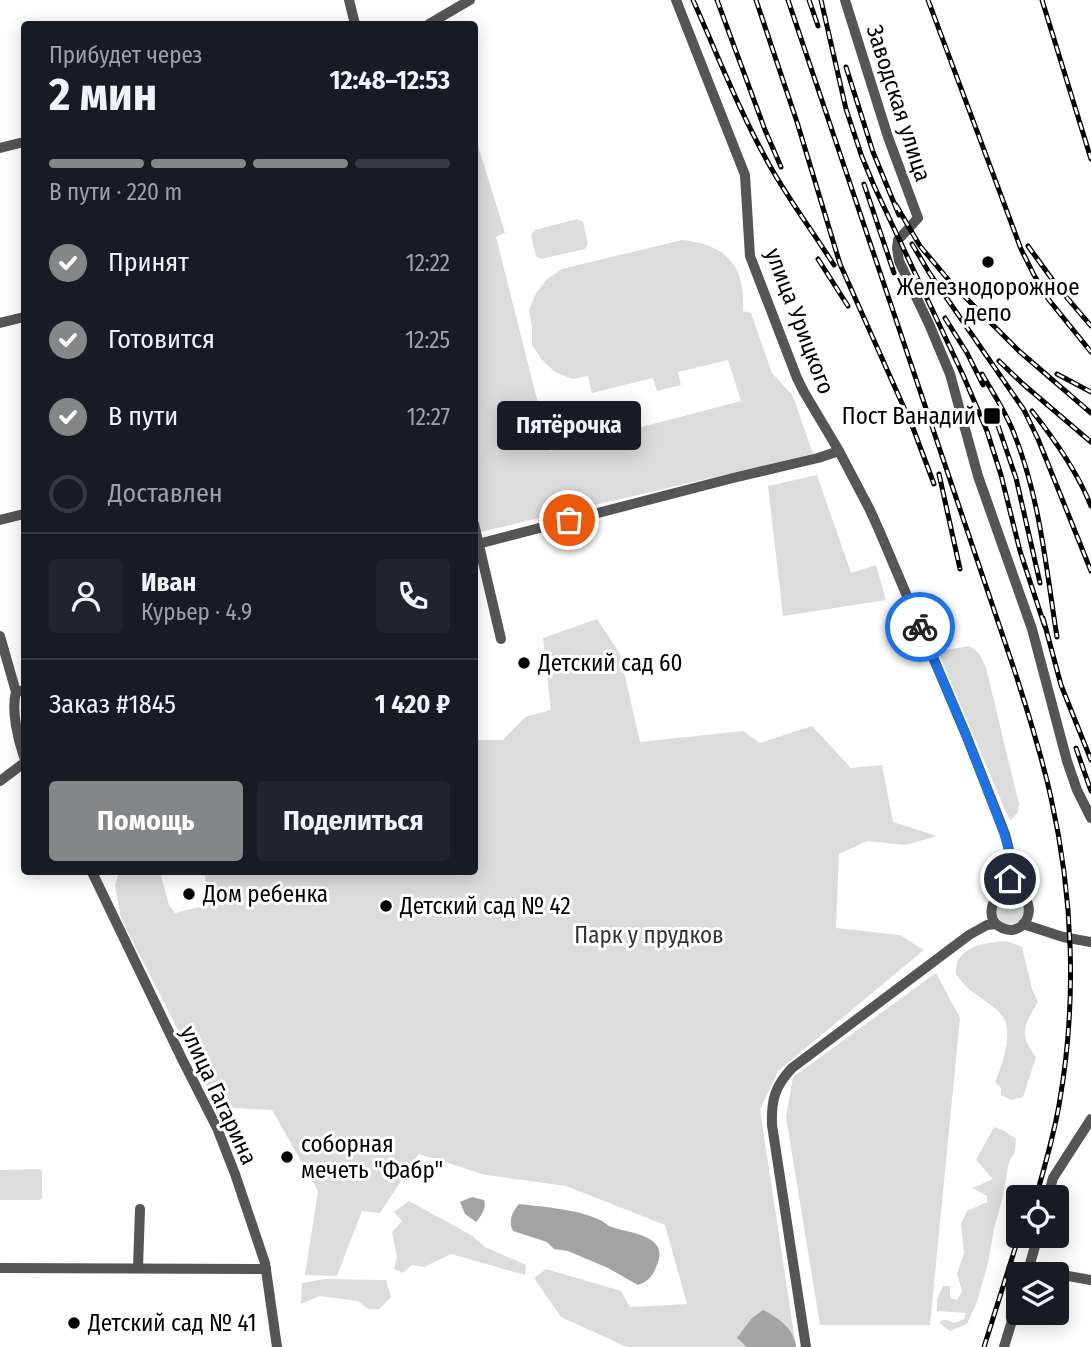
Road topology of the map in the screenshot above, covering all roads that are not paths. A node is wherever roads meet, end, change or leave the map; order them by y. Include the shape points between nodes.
1 (349, 0) edge
2 (470, 0) edge
3 (676, 0) edge
4 (845, 0) edge
5 (354, 21) edge
6 (434, 21) edge
7 (21, 143) edge
8 (0, 148) edge
9 (21, 318) edge
10 (0, 323) edge
11 (839, 451) junction
12 (21, 514) edge
13 (0, 520) edge
14 (478, 544) edge
15 (478, 548) edge
16 (0, 636) edge
17 (501, 639) dead end
18 (20, 691) edge
19 (21, 749) edge
20 (21, 765) edge
21 (0, 781) edge
22 (1091, 818) edge
23 (93, 875) edge
24 (1010, 891) junction
25 (991, 922) junction
26 (1028, 923) junction
27 (1091, 942) edge
28 (1091, 1119) edge
29 (1051, 1185) edge
30 (140, 1209) dead end
31 (0, 1268) edge
32 (138, 1268) junction
33 (266, 1269) junction
34 (1069, 1276) edge
35 (1091, 1279) edge
36 (1011, 1325) edge
37 (277, 1347) edge
38 (806, 1347) edge
39 (1004, 1347) edge

1 - 5 street
2 - 6 street
3 - 11 street, улица Урицкого via 744,175 750,256 797,378
4 - 22 street, Заводская улица via 918,218 898,240 899,261 950,374 978,476 1032,629 1069,768
7 - 8 street
9 - 10 street
11 - 14 street
11 - 24 street, улица Урицкого via 869,508 976,761 1010,855
12 - 13 street
15 - 17 street
16 - 18 street
18 - 19 street via 14,700
20 - 21 street
23 - 33 street, улица Гагарина via 217,1128
24 - 25 street via 993,902
24 - 26 street via 1021,893 1028,904
25 - 26 street via 1011,931
25 - 38 street via 792,1068 775,1093 772,1125
26 - 27 street
28 - 29 street
30 - 32 street
31 - 32 street
32 - 33 street
33 - 37 street, улица Гагарина
34 - 35 street
36 - 39 street

